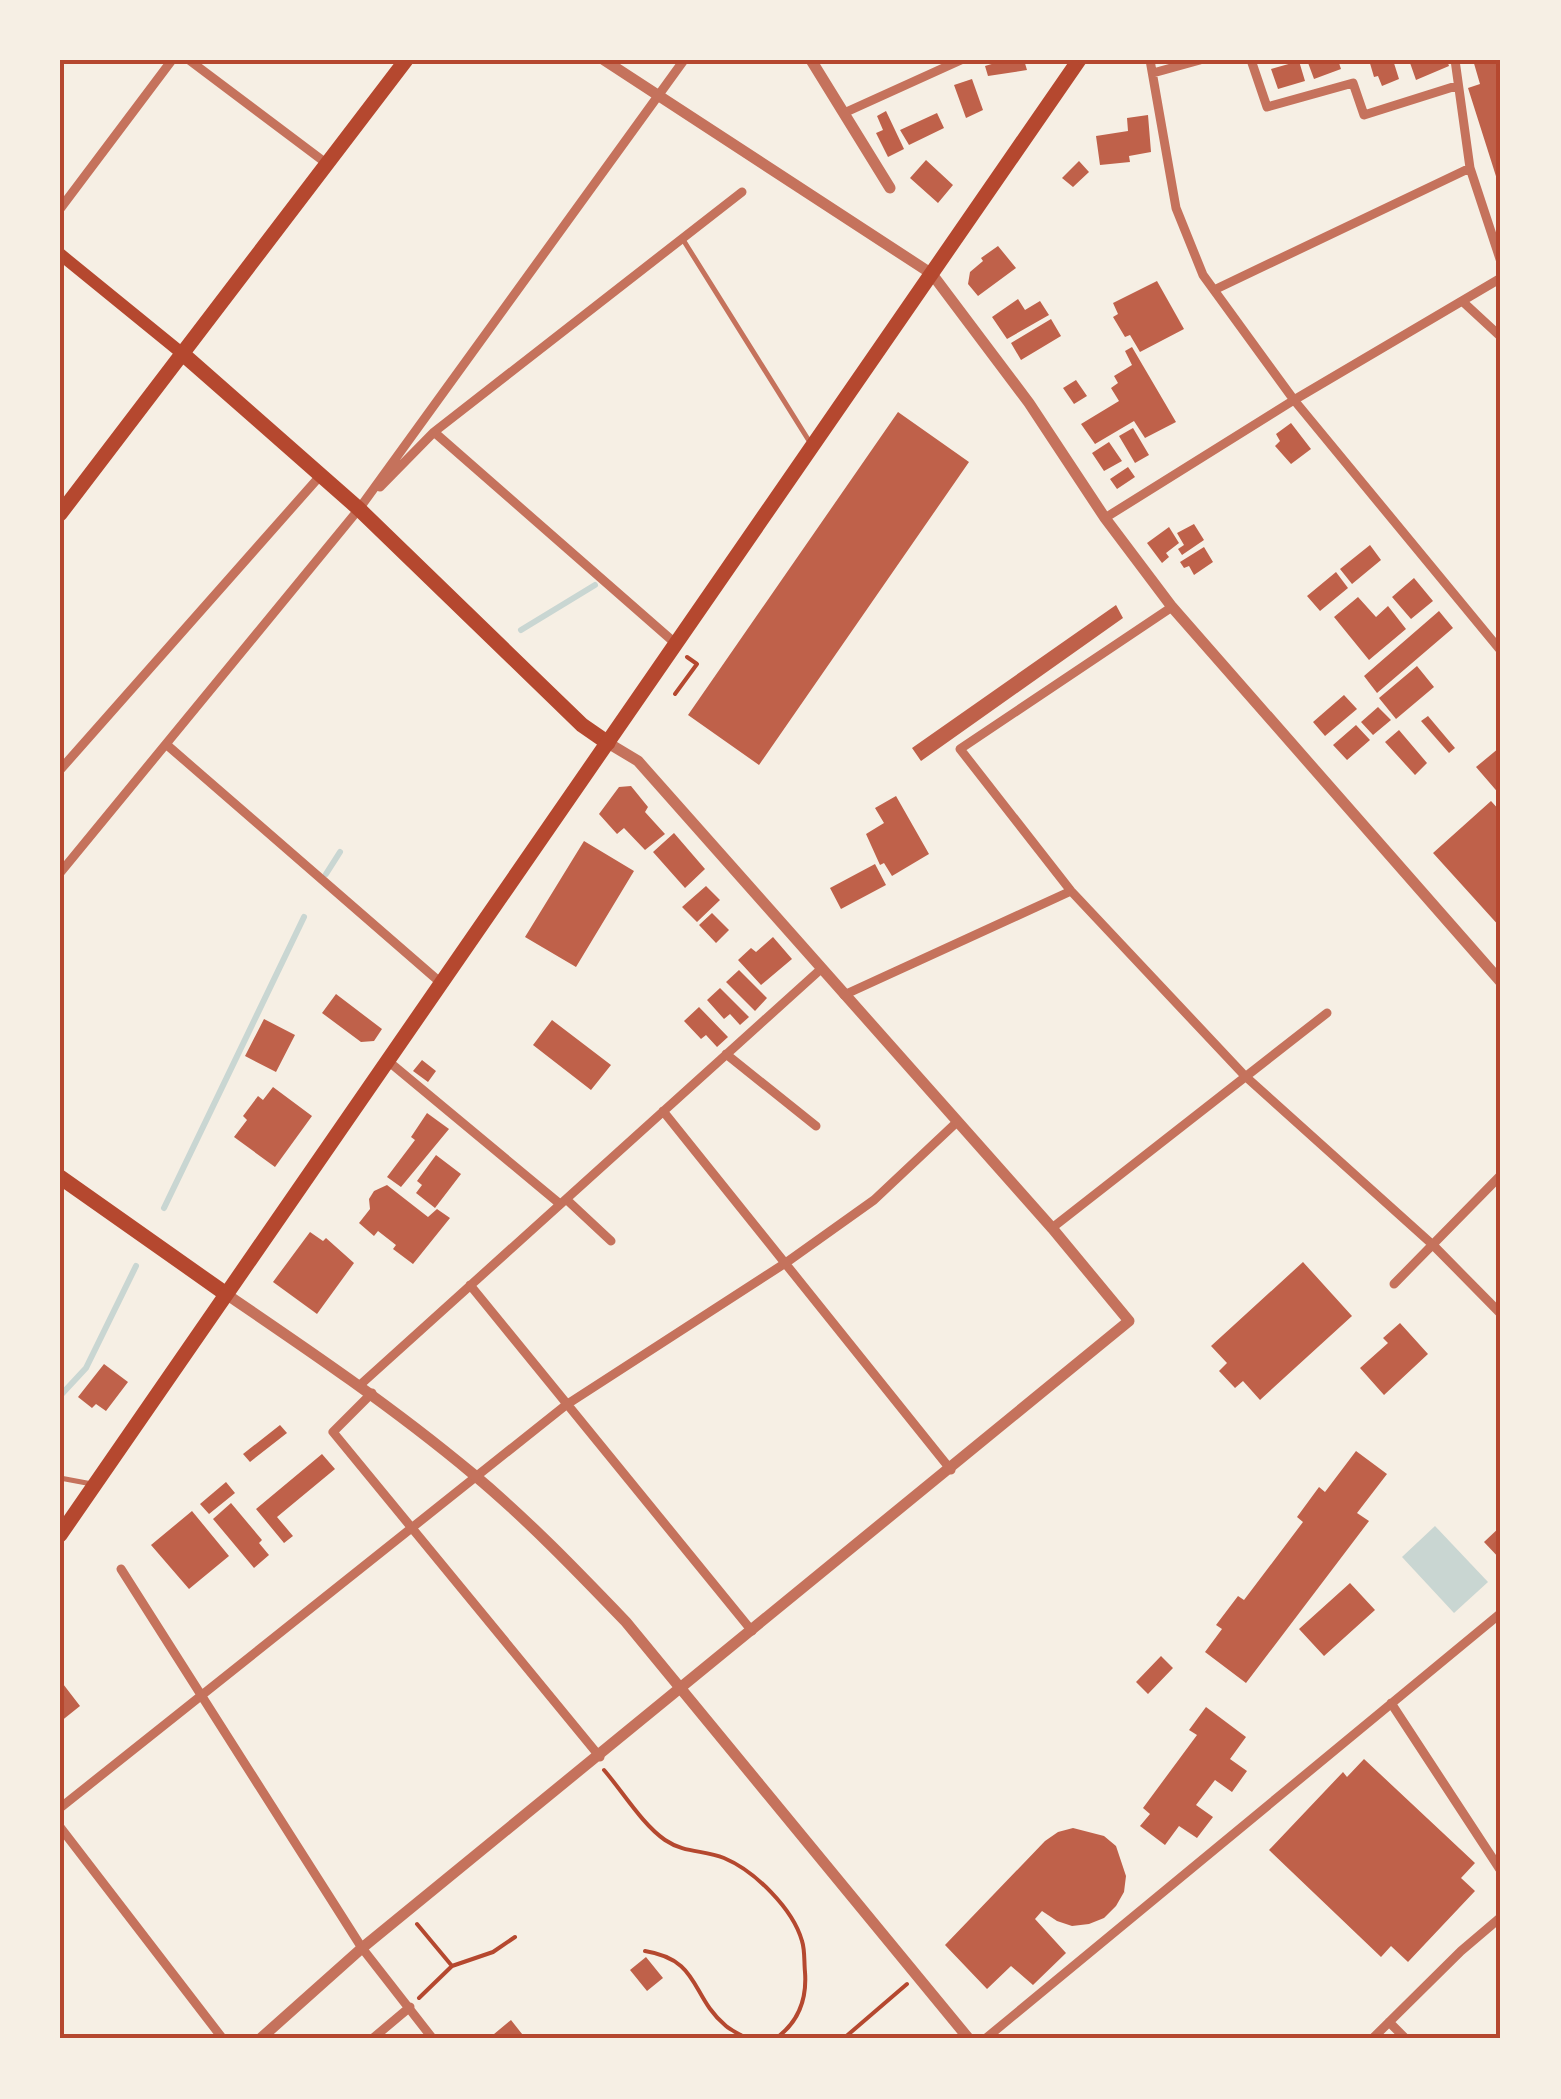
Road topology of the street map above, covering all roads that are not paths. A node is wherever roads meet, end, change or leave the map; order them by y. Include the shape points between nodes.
1 (172, 60) edge
2 (189, 60) edge
3 (406, 60) edge
4 (604, 60) edge
5 (684, 60) edge
6 (812, 60) edge
7 (961, 60) edge
8 (1079, 60) edge
9 (1150, 60) edge
10 (1200, 60) edge
11 (1251, 60) edge
12 (1454, 60) edge
13 (1154, 73) junction
14 (1456, 86) junction
15 (657, 95) junction
16 (844, 113) junction
17 (326, 163) junction
18 (1470, 168) junction
19 (890, 188) dead end
20 (742, 192) dead end
21 (60, 210) edge
22 (682, 238) junction
23 (60, 254) edge
24 (1501, 262) edge
25 (932, 274) junction
26 (1501, 278) edge
27 (1214, 290) junction
28 (1462, 301) junction
29 (1501, 337) edge
30 (184, 355) junction
31 (1294, 400) junction
32 (434, 432) junction
33 (812, 446) junction
34 (320, 476) junction
35 (359, 509) junction
36 (60, 514) edge
37 (1105, 518) junction
38 (1172, 607) junction
39 (674, 643) junction
40 (1501, 651) edge
41 (608, 743) junction
42 (167, 745) junction
43 (60, 770) edge
44 (60, 873) edge
45 (1070, 890) junction
46 (821, 970) junction
47 (1501, 982) edge
48 (441, 984) junction
49 (844, 996) junction
50 (1327, 1013) dead end
51 (726, 1054) junction
52 (388, 1061) junction
53 (1245, 1076) junction
54 (664, 1111) junction
55 (957, 1122) junction
56 (816, 1126) dead end
57 (1501, 1175) edge
58 (60, 1176) edge
59 (563, 1201) junction
60 (1052, 1228) junction
61 (611, 1240) dead end
62 (1433, 1246) junction
63 (787, 1262) junction
64 (1394, 1284) dead end
65 (470, 1285) junction
66 (226, 1294) junction
67 (1501, 1314) edge
68 (360, 1385) junction
69 (372, 1394) junction
70 (566, 1405) junction
71 (951, 1470) junction
72 (475, 1476) junction
73 (60, 1478) edge
74 (95, 1484) junction
75 (413, 1526) junction
76 (60, 1534) edge
77 (121, 1569) dead end
78 (1501, 1613) edge
79 (752, 1631) junction
80 (681, 1689) junction
81 (203, 1697) junction
82 (1391, 1703) junction
83 (598, 1758) junction
84 (60, 1808) edge
85 (60, 1827) edge
86 (1501, 1871) edge
87 (1501, 1917) edge
88 (362, 1948) junction
89 (410, 2007) junction
90 (1389, 2022) junction
91 (224, 2039) edge
92 (260, 2039) edge
93 (372, 2039) edge
94 (433, 2039) edge
95 (969, 2039) edge
96 (985, 2039) edge
97 (1372, 2039) edge
98 (1406, 2039) edge

1 - 21 street
2 - 17 street
3 - 17 main road
4 - 15 street
5 - 15 street
6 - 16 street
7 - 16 street
8 - 25 main road
9 - 13 street
10 - 13 street
11 - 14 street via 1266,107 1353,84 1364,115
12 - 14 street
13 - 27 street via 1176,208
14 - 18 street
15 - 25 street
15 - 35 street
16 - 19 street
17 - 30 main road
18 - 24 street
18 - 27 street
20 - 22 street
22 - 32 street
22 - 33 lane
23 - 30 main road
25 - 33 main road
25 - 37 street via 1029,402
26 - 28 street
27 - 31 street
28 - 29 street
28 - 31 street
30 - 34 main road
30 - 36 main road
31 - 37 street
31 - 40 street
32 - 35 street
32 - 39 street
33 - 39 main road
34 - 35 main road
34 - 43 street
35 - 41 main road
35 - 42 street
37 - 38 street
38 - 45 street via 960,749
38 - 47 street
39 - 41 main road
41 - 46 street via 638,761
41 - 48 main road
42 - 44 street
42 - 48 street
45 - 49 street
45 - 53 street
46 - 49 street
46 - 51 street
48 - 52 main road
49 - 55 street
50 - 53 street
51 - 54 street
51 - 56 street
52 - 59 street
52 - 66 main road
53 - 60 street
53 - 62 street
54 - 59 street
54 - 63 street
55 - 60 street
55 - 63 street via 874,1200
57 - 62 street
58 - 66 main road
59 - 61 street
59 - 65 street
60 - 71 street via 1129,1321
62 - 64 street
62 - 67 street
63 - 70 street
63 - 71 street
65 - 68 street
65 - 70 street
66 - 68 street
66 - 74 main road
68 - 69 street
69 - 72 street
69 - 75 street via 333,1432
70 - 72 street
70 - 79 street
71 - 79 street
72 - 75 street
72 - 80 street via 568,1561
73 - 74 lane
74 - 76 main road
75 - 81 street
75 - 83 street
77 - 81 street
78 - 82 street
79 - 80 street
80 - 83 street
80 - 95 street
81 - 84 street
81 - 88 street
82 - 86 street
82 - 96 street
83 - 88 street
85 - 91 street
87 - 90 street
88 - 89 street
88 - 92 street
89 - 93 street
89 - 94 street
90 - 97 street
90 - 98 street

